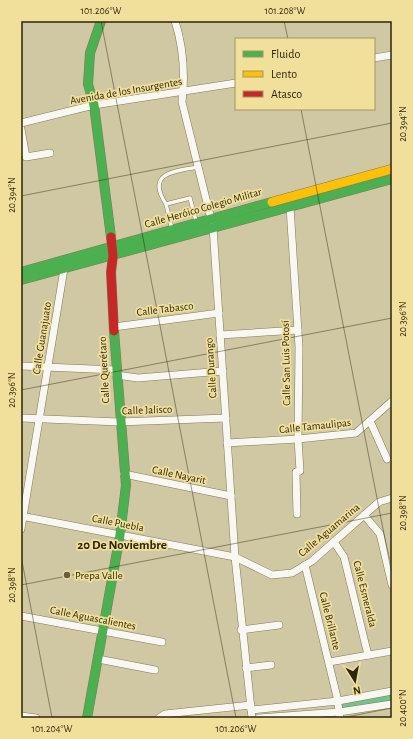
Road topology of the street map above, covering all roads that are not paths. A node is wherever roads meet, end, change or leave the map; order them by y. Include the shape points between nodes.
1 (102, 21) edge
2 (175, 21) edge
3 (392, 55) edge
4 (375, 58) edge
5 (235, 83) edge
6 (183, 92) junction
7 (94, 105) junction
8 (21, 123) edge
9 (21, 129) edge
10 (50, 153) dead end
11 (198, 166) junction
12 (392, 170) edge
13 (392, 179) edge
14 (372, 180) junction
15 (301, 199) junction
16 (166, 204) junction
17 (290, 207) junction
18 (197, 222) junction
19 (212, 223) junction
20 (172, 229) junction
21 (112, 251) junction
22 (64, 269) junction
23 (21, 272) edge
24 (21, 280) edge
25 (219, 313) junction
26 (114, 327) junction
27 (298, 330) junction
28 (220, 335) junction
29 (21, 366) edge
30 (48, 367) junction
31 (222, 371) junction
32 (116, 372) junction
33 (391, 405) edge
34 (21, 418) edge
35 (226, 418) junction
36 (40, 419) junction
37 (370, 421) junction
38 (119, 422) junction
39 (298, 439) junction
40 (227, 443) junction
41 (387, 459) dead end
42 (124, 474) junction
43 (231, 496) junction
44 (392, 498) edge
45 (297, 514) dead end
46 (364, 515) junction
47 (22, 516) edge
48 (21, 529) edge
49 (120, 535) junction
50 (334, 542) junction
51 (235, 557) junction
52 (305, 565) junction
53 (392, 585) edge
54 (21, 616) edge
55 (279, 625) dead end
56 (241, 630) junction
57 (103, 631) junction
58 (162, 642) dead end
59 (392, 651) edge
60 (368, 655) junction
61 (98, 659) junction
62 (329, 662) junction
63 (271, 665) dead end
64 (246, 668) junction
65 (155, 670) dead end
66 (392, 691) edge
67 (392, 704) edge
68 (251, 708) junction
69 (339, 709) edge
70 (21, 716) edge
71 (36, 718) edge
72 (87, 718) edge
73 (160, 718) edge
74 (252, 718) edge
75 (259, 718) edge

1 - 7 main road, Calle Querétaro via 90,53 88,84
2 - 6 street, Calle Durango via 181,49
3 - 4 street
5 - 6 street, Avenida de los Insurgentes
6 - 7 street, Avenida de los Insurgentes
6 - 11 street, Calle Durango via 182,102
7 - 8 street, Avenida de los Insurgentes
7 - 21 main road, Calle Querétaro
9 - 10 street via 26,157
11 - 16 lane via 167,173 162,177 160,191
11 - 19 street, Calle Durango
12 - 14 main road, Calle Heróico Colegio Militar
13 - 14 main road, Calle Heróico Colegio Militar
14 - 15 main road, Calle Heróico Colegio Militar
15 - 17 main road, Calle Heróico Colegio Militar
15 - 19 main road, Calle Heróico Colegio Militar
16 - 18 lane via 190,198
16 - 20 lane
17 - 19 main road, Calle Heróico Colegio Militar
17 - 27 street, Calle San Luis Potosí
18 - 19 main road, Calle Heróico Colegio Militar
18 - 20 main road, Calle Heróico Colegio Militar
19 - 21 main road, Calle Heróico Colegio Militar
19 - 25 street, Calle Durango
20 - 21 main road, Calle Heróico Colegio Militar
21 - 22 main road, Calle Heróico Colegio Militar
21 - 23 main road, Calle Heróico Colegio Militar
21 - 26 main road, Calle Querétaro
22 - 24 main road, Calle Heróico Colegio Militar
22 - 30 street, Calle Guanajuato
25 - 26 street, Calle Tabasco
25 - 28 street, Calle Durango
26 - 32 main road, Calle Querétaro
27 - 28 street
27 - 39 street, Calle San Luis Potosí
28 - 31 street, Calle Durango
29 - 30 street
30 - 32 street
30 - 36 street, Calle Guanajuato
31 - 32 street via 138,378
31 - 35 street, Calle Durango
32 - 38 main road, Calle Querétaro
33 - 37 street, Calle Tamaulipas
34 - 36 street, Calle Jalisco
35 - 38 street, Calle Jalisco
35 - 40 street, Calle Durango
36 - 38 street, Calle Jalisco
36 - 47 street, Calle Guanajuato
37 - 39 street, Calle Tamaulipas via 356,433
37 - 41 street
38 - 42 main road, Calle Querétaro
39 - 40 street, Calle Tamaulipas
39 - 45 street, Calle San Luis Potosí via 300,472 296,472
40 - 43 street, Calle Durango
42 - 43 street, Calle Nayarit
42 - 49 main road, Calle Querétaro via 126,485
43 - 51 street, Calle Durango
44 - 46 street, Calle Aguamarina via 380,502
46 - 50 street, Calle Aguamarina
46 - 53 street via 380,534
47 - 48 street, Calle Guanajuato
47 - 49 street, Calle Puebla
49 - 51 street, Calle Puebla
49 - 57 main road, Calle Querétaro
50 - 52 street, Calle Aguamarina
50 - 60 street, Calle Esmeralda via 344,557
51 - 52 street, Calle Aguamarina via 272,575 292,573
51 - 56 street, Calle Durango
52 - 62 street, Calle Brillante
54 - 57 street, Calle Aguascalientes
55 - 56 street
56 - 64 street, Calle Durango
57 - 58 street, Calle Aguascalientes
57 - 61 main road, Calle Querétaro
59 - 60 street
60 - 62 street
61 - 65 street
61 - 72 main road, Calle Querétaro
62 - 69 street, Calle Brillante
63 - 64 street
64 - 68 street, Calle Durango
66 - 69 street
67 - 69 street
68 - 69 street
68 - 73 street via 165,714
68 - 74 street, Calle Durango
69 - 75 street
70 - 71 street

